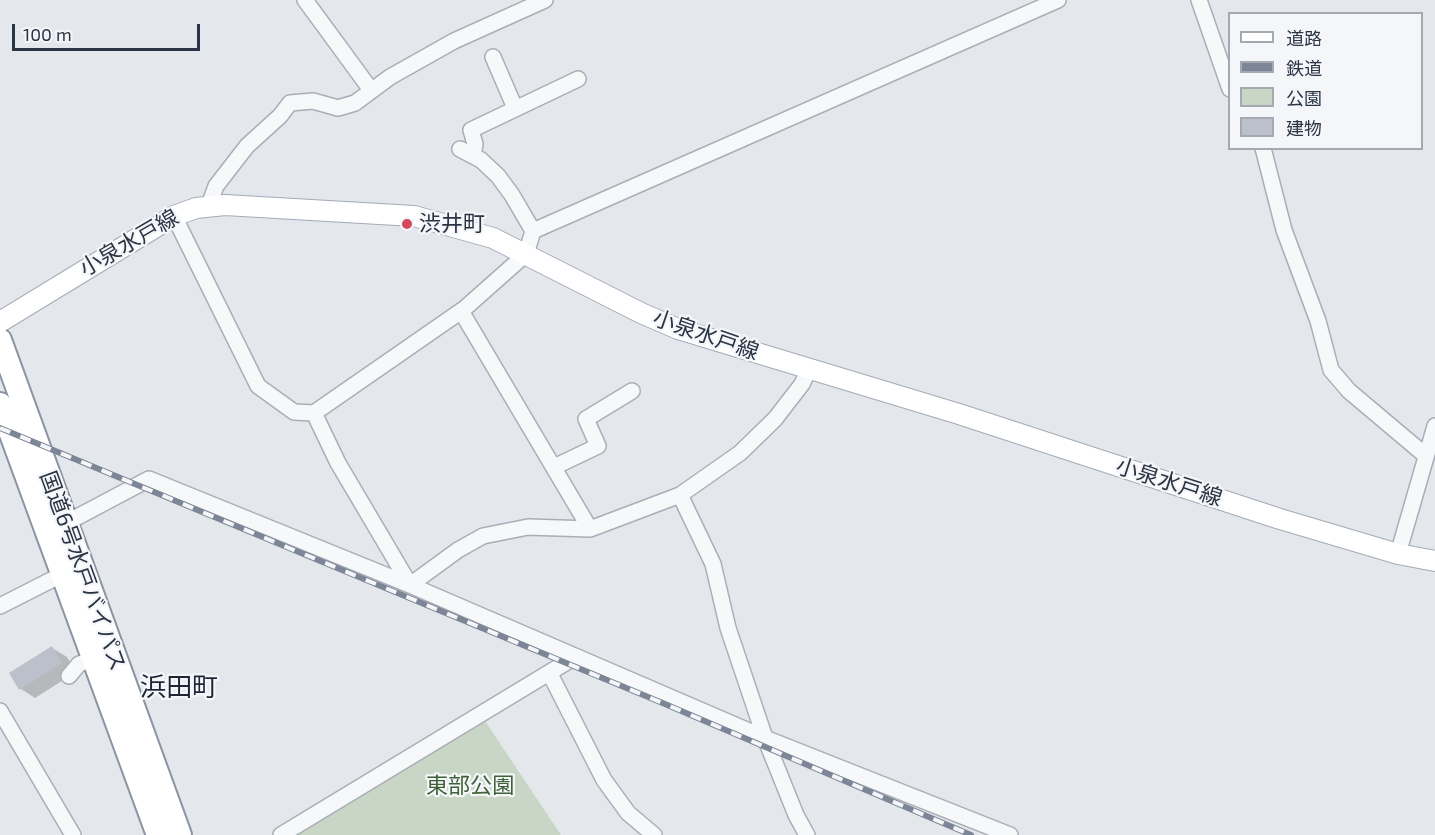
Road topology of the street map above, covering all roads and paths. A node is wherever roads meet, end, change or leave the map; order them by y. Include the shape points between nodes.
1 (305, 0) edge
2 (545, 0) edge
3 (1058, 0) edge
4 (1199, 0) edge
5 (493, 57) dead end
6 (578, 79) dead end
7 (1228, 83) edge
8 (371, 90) junction
9 (515, 108) junction
10 (1264, 150) edge
11 (208, 205) junction
12 (174, 216) junction
13 (533, 231) junction
14 (526, 254) junction
15 (461, 311) junction
16 (0, 322) edge
17 (0, 340) edge
18 (809, 369) junction
19 (632, 391) dead end
20 (0, 404) edge
21 (314, 413) junction
22 (1435, 426) edge
23 (1425, 455) junction
24 (554, 467) junction
25 (680, 495) junction
26 (66, 523) junction
27 (590, 529) junction
28 (1398, 554) junction
29 (1435, 561) edge
30 (63, 574) junction
31 (410, 585) junction
32 (0, 606) edge
33 (575, 657) junction
34 (94, 659) junction
35 (550, 674) junction
36 (69, 676) dead end
37 (0, 711) edge
38 (765, 738) junction
39 (73, 835) edge
40 (158, 835) edge
41 (180, 835) edge
42 (281, 835) edge
43 (654, 835) edge
44 (807, 835) edge
45 (1010, 835) edge

1 - 8 street
2 - 8 street via 454,41
3 - 13 street
4 - 7 street
5 - 9 street
6 - 9 street
8 - 11 street via 338,108 313,101 290,103 247,146 216,186
9 - 13 street via 471,130 475,144 466,153 498,176
10 - 23 street via 1284,230 1318,321 1331,370 1349,391
11 - 12 main road, 小泉水戸線
11 - 14 main road, 小泉水戸線 via 414,216 473,231
12 - 16 main road, 小泉水戸線
12 - 21 street via 258,386 294,412
13 - 14 street
14 - 15 street
14 - 18 main road, 小泉水戸線 via 678,329
15 - 21 street
15 - 24 street
17 - 26 highway, 国道6号水戸バイパス
18 - 25 street via 775,418 747,446
18 - 28 main road, 小泉水戸線
19 - 24 street via 585,419 598,446
20 - 30 highway, 国道6号水戸バイパス
21 - 31 street via 338,463
22 - 23 street
23 - 28 street
24 - 27 street
25 - 27 street
25 - 38 street via 713,564 728,628
26 - 31 street via 149,479
26 - 41 highway, 国道6号水戸バイパス
27 - 31 street via 528,526 483,536
28 - 29 main road, 小泉水戸線
30 - 32 street
30 - 34 highway, 国道6号水戸バイパス
31 - 33 street
33 - 35 street
33 - 38 street
34 - 36 street via 80,664
34 - 40 highway, 国道6号水戸バイパス
35 - 42 street
35 - 43 street via 604,780 628,813
37 - 39 street
38 - 44 street
38 - 45 street

